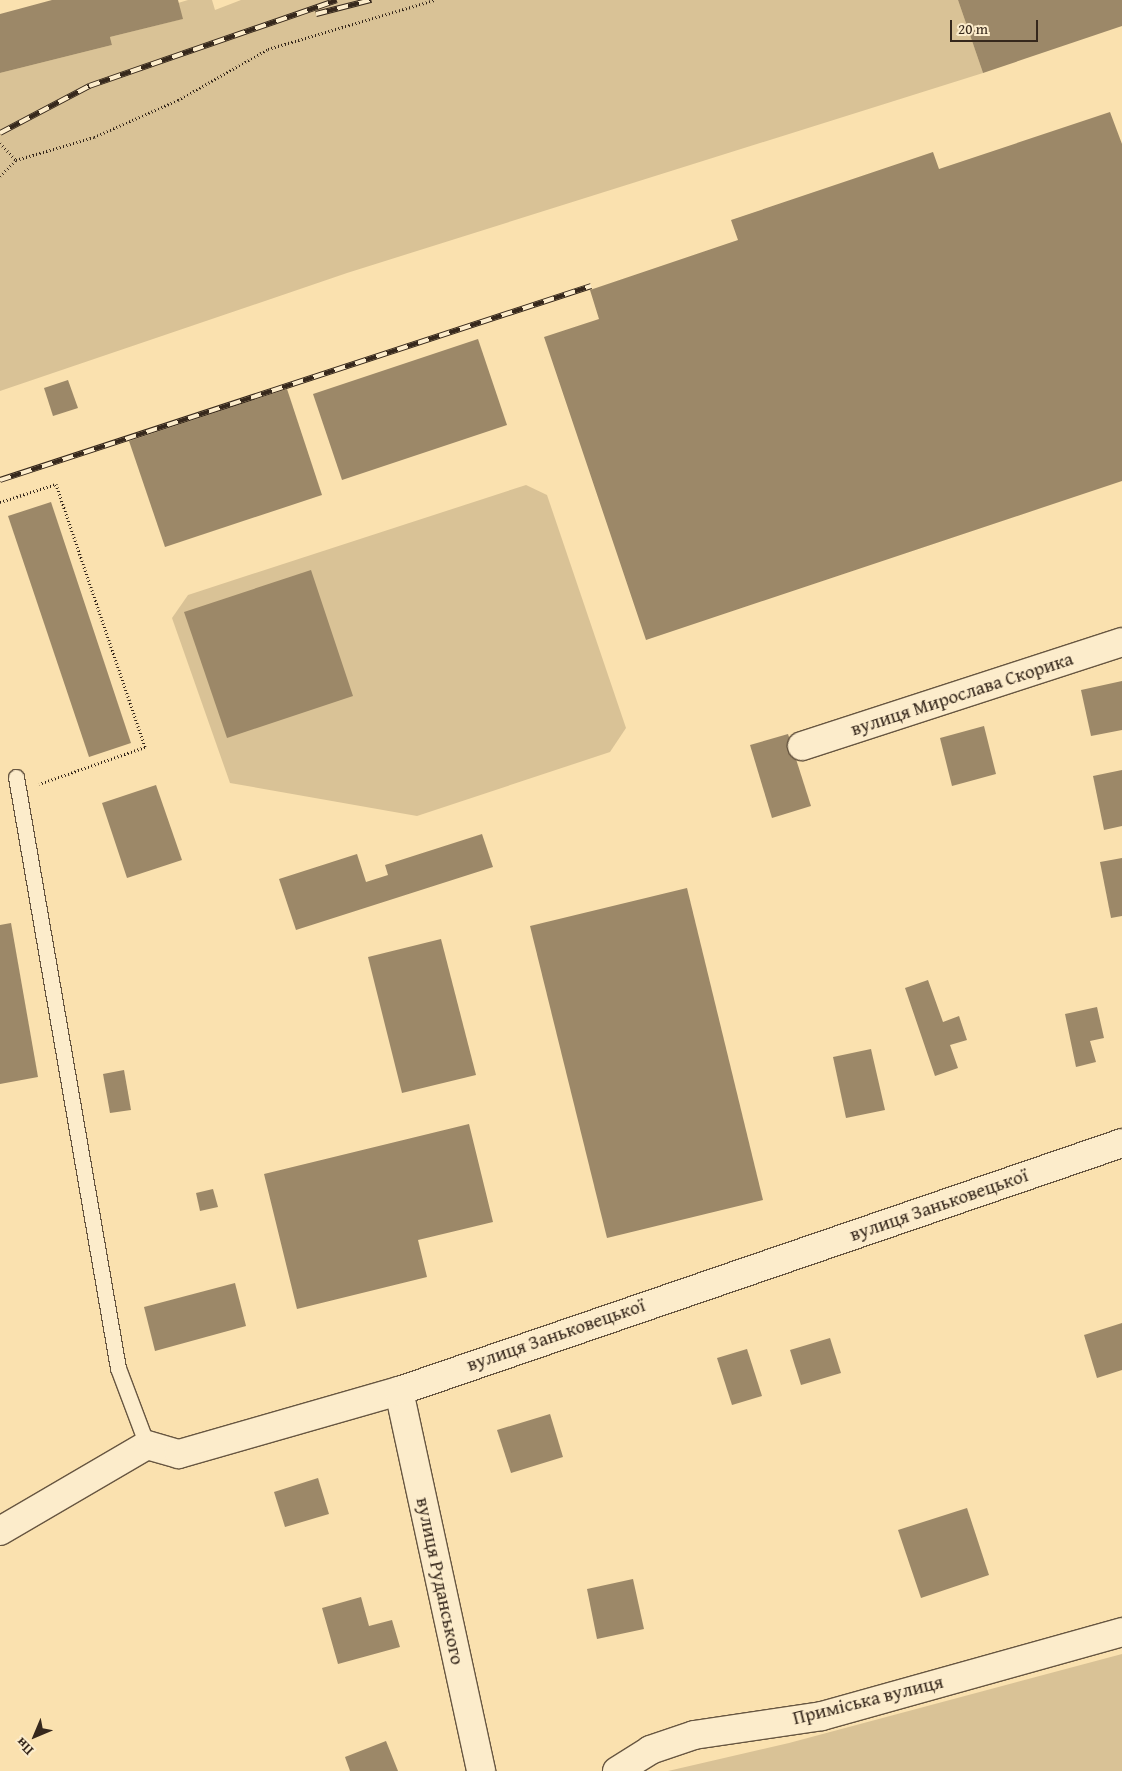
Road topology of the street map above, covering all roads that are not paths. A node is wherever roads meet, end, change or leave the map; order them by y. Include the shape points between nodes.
1 (1122, 642) edge
2 (802, 746) dead end
3 (17, 785) road end
4 (1122, 1143) edge
5 (399, 1391) junction
6 (147, 1446) junction
7 (0, 1532) edge
8 (1122, 1632) edge
9 (481, 1771) edge
10 (617, 1771) edge

1 - 2 street, вулиця Мирослава Скорика
3 - 6 lane via 118,1368
4 - 5 street, вулиця Заньковецької
5 - 6 street, вулиця Заньковецької via 179,1454
5 - 9 street, вулиця Руданського
6 - 7 street
8 - 10 street, Приміська вулиця via 822,1716 694,1735 650,1750

